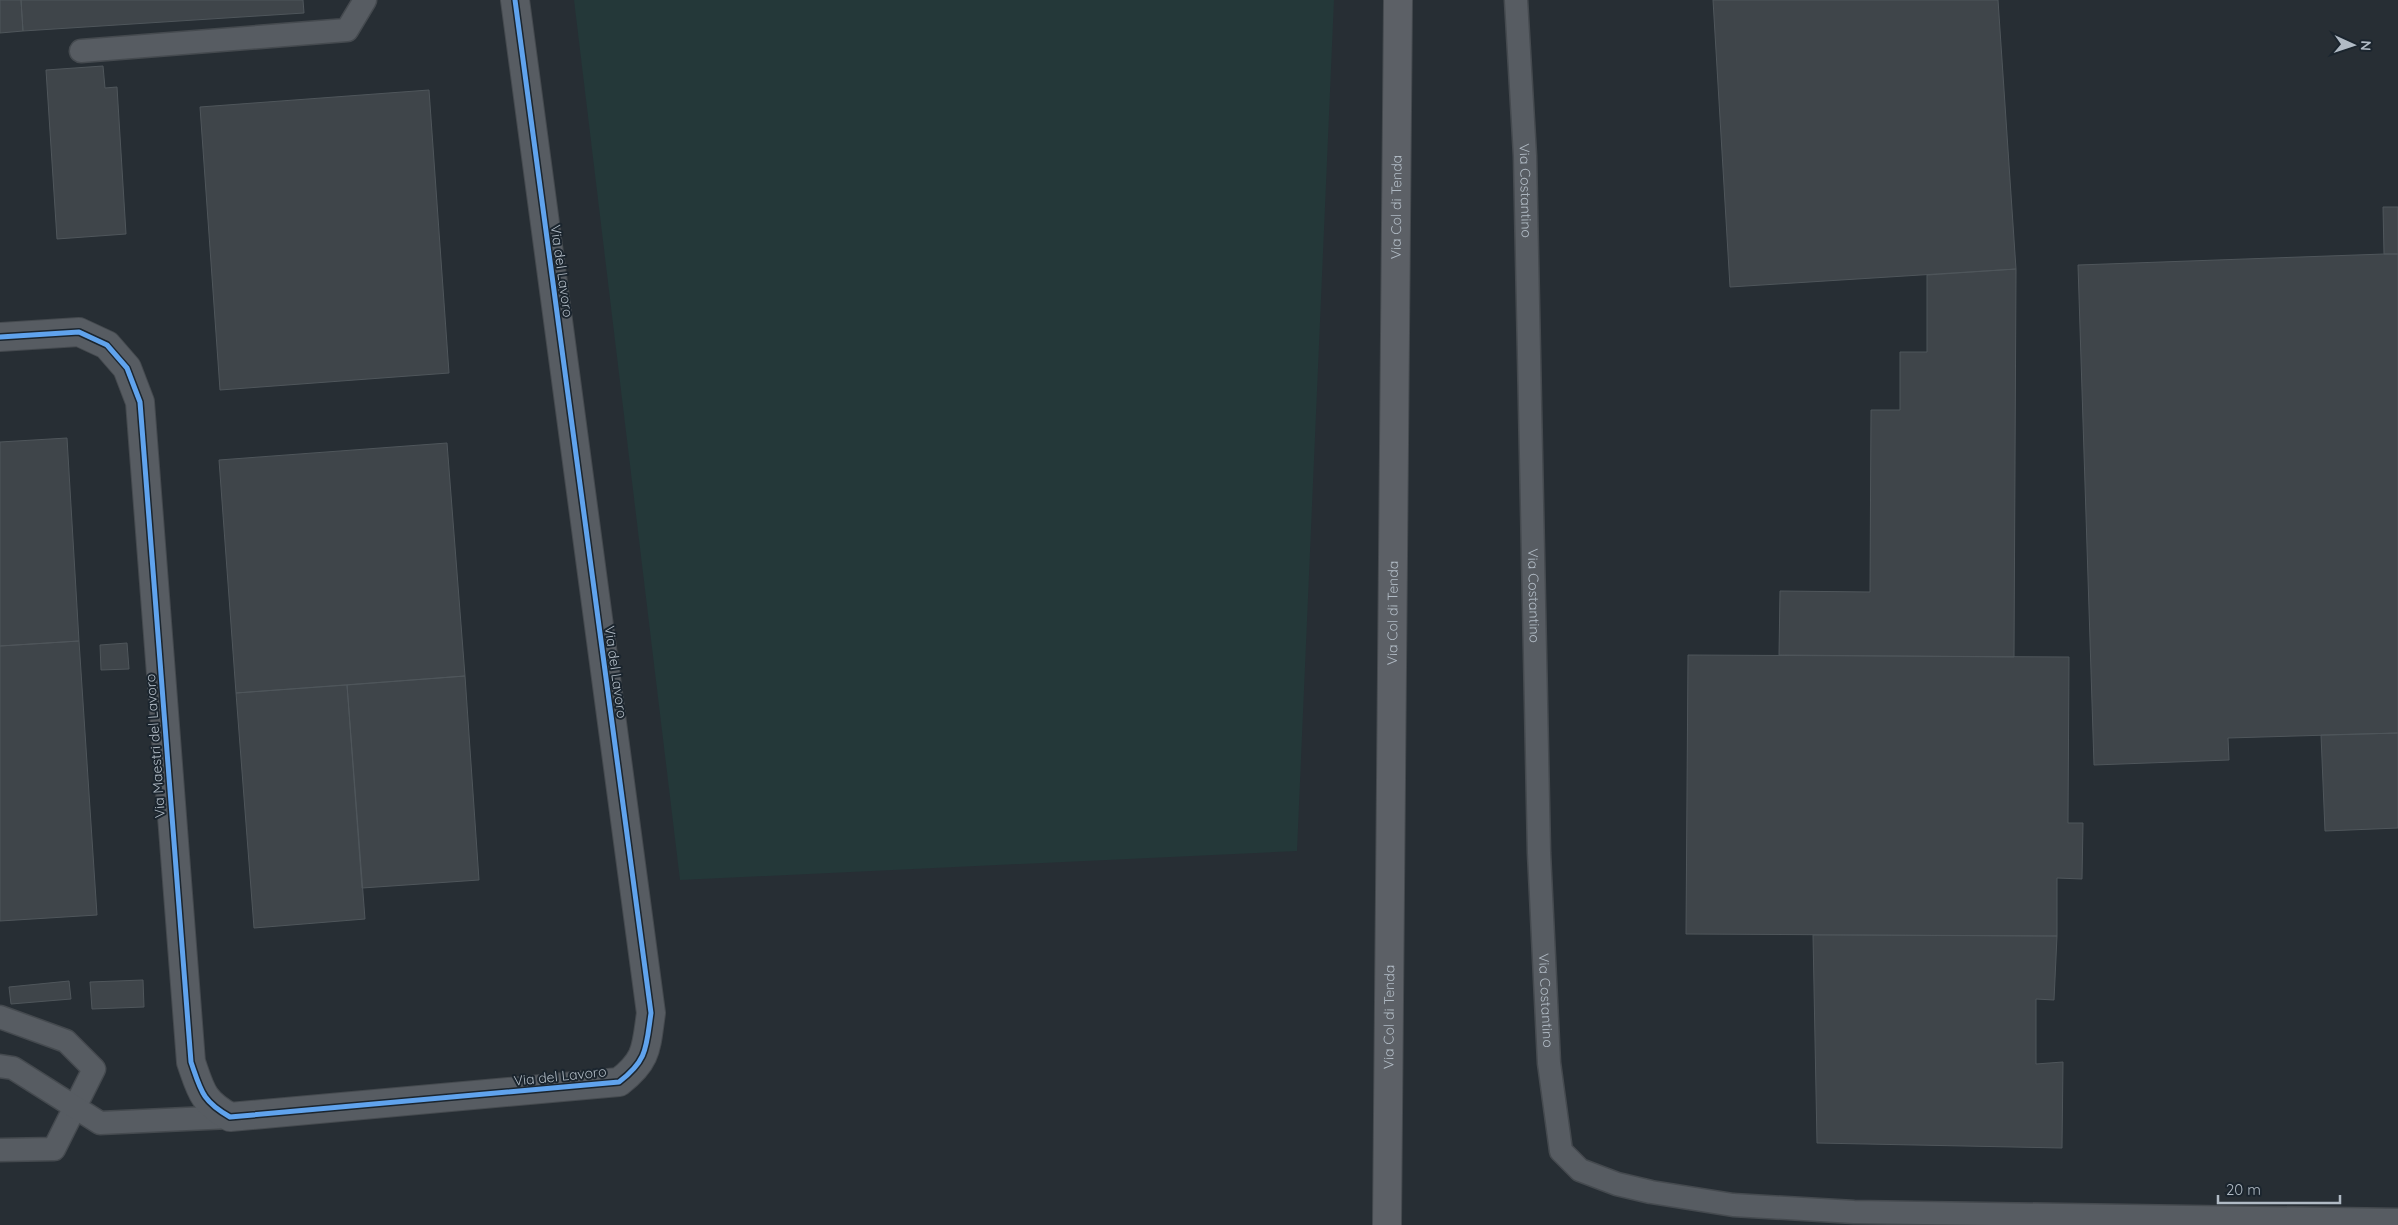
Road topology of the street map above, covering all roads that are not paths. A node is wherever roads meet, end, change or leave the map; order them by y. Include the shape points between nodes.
1 (365, 0) edge
2 (515, 0) edge
3 (1398, 0) edge
4 (1516, 0) edge
5 (81, 51) dead end
6 (0, 337) edge
7 (0, 1017) edge
8 (0, 1066) edge
9 (76, 1107) junction
10 (230, 1117) junction
11 (0, 1150) edge
12 (2398, 1220) edge
13 (1387, 1225) edge

1 - 5 lane via 347,30
2 - 10 street, Via del Lavoro via 651,1013 646,1046 636,1069 619,1082
3 - 13 main road, Via Col di Tenda
4 - 12 lane, Via Costantino via 1525,156 1539,853 1549,1063 1561,1151 1580,1170 1617,1184 1733,1205 1854,1212
6 - 10 street, Via Maestri del Lavoro via 79,332 107,345 127,368 140,402 191,1062 201,1092 213,1107
7 - 9 lane via 66,1041 94,1069
8 - 9 lane via 13,1068
9 - 10 lane via 100,1123
9 - 11 lane via 54,1149

